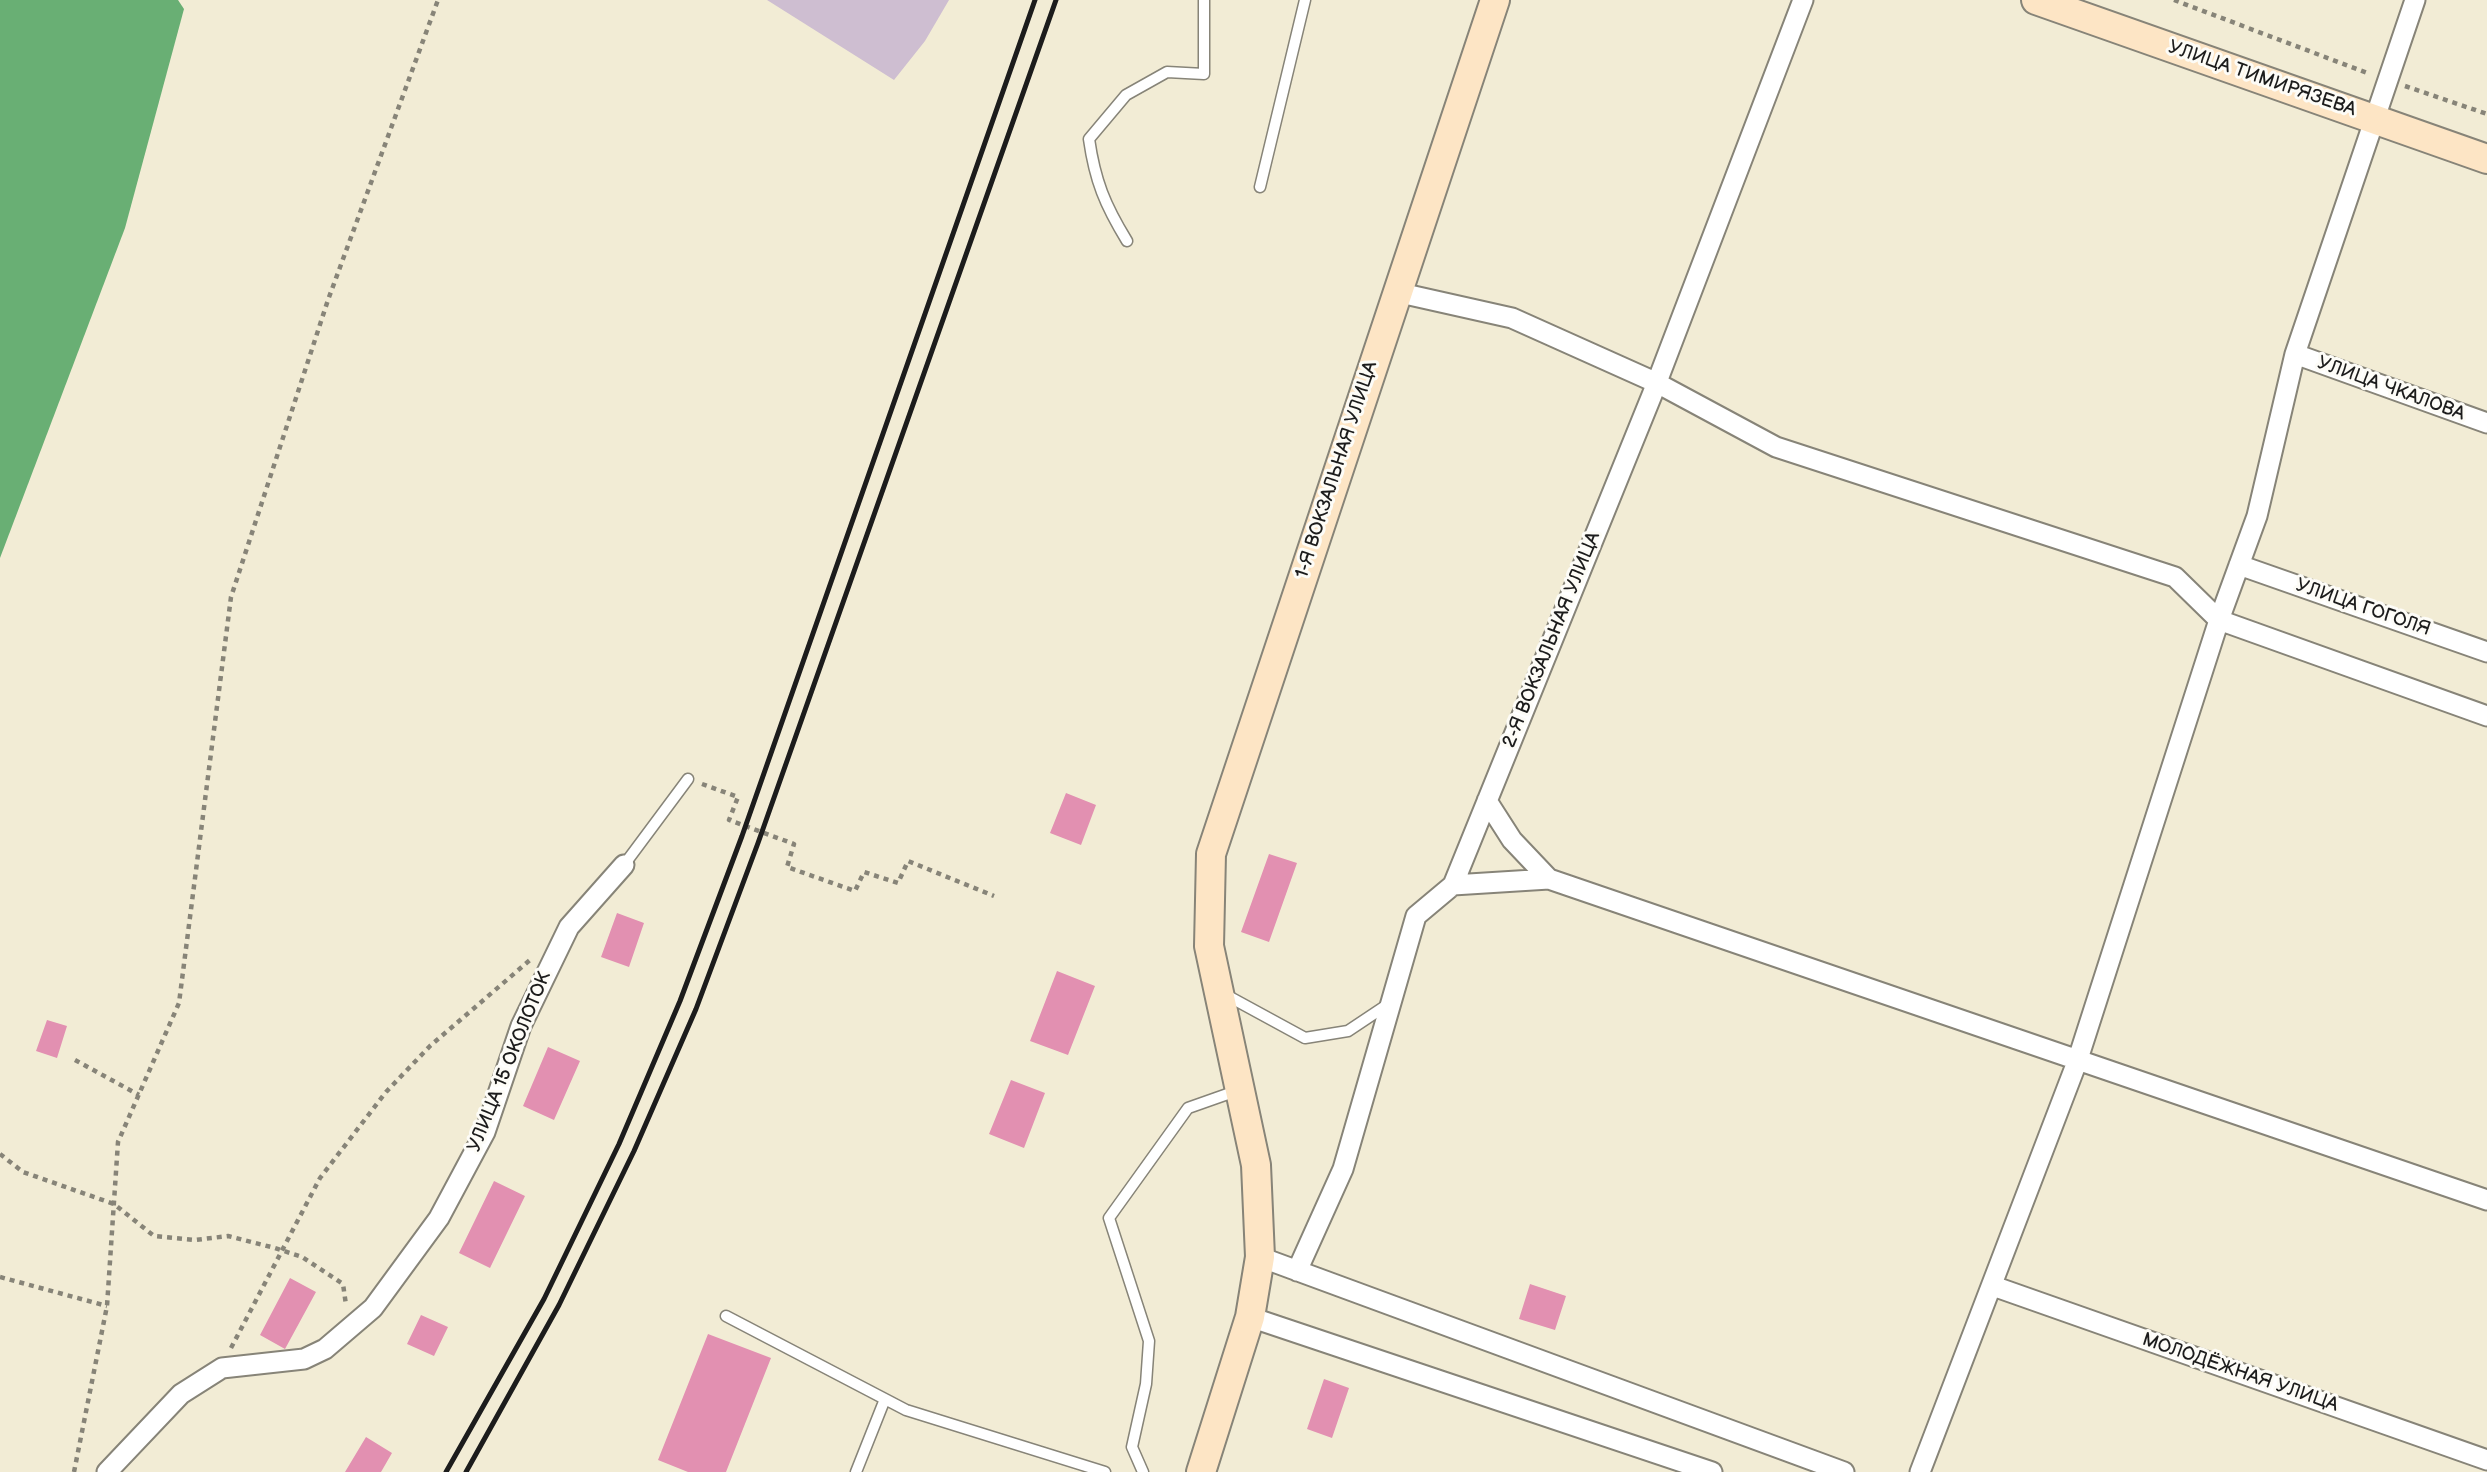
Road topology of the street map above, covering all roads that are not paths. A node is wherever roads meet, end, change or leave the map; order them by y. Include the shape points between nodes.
1 (1204, 0) edge
2 (1305, 0) edge
3 (1495, 0) edge
4 (1803, 0) edge
5 (2036, 0) edge
6 (2415, 0) edge
7 (2376, 119) junction
8 (2487, 159) edge
9 (1260, 187) dead end
10 (1127, 241) dead end
11 (1396, 292) junction
12 (2295, 354) junction
13 (1657, 383) junction
14 (2487, 423) edge
15 (2239, 565) junction
16 (2219, 620) junction
17 (2487, 652) edge
18 (2487, 716) edge
19 (688, 779) road end
20 (1487, 801) junction
21 (624, 865) joint
22 (1549, 878) junction
23 (1453, 885) junction
24 (1219, 991) junction
25 (1391, 1003) junction
26 (2077, 1062) junction
27 (1240, 1090) junction
28 (2487, 1200) edge
29 (1260, 1257) junction
30 (1297, 1270) junction
31 (1993, 1286) junction
32 (726, 1316) dead end
33 (1250, 1318) junction
34 (884, 1399) junction
35 (2487, 1460) edge
36 (107, 1472) edge
37 (856, 1472) edge
38 (1105, 1472) edge
39 (1143, 1472) edge
40 (1201, 1472) edge
41 (1712, 1472) edge
42 (1844, 1472) edge
43 (1920, 1472) edge

1 - 10 lane via 1204,74 1167,72 1126,95 1089,139 1095,180
2 - 9 lane
3 - 11 main road, 1-Я ВОКЗАЛЬНАЯ УЛИЦА
4 - 13 street, 2-Я ВОКЗАЛЬНАЯ УЛИЦА
5 - 7 main road, УЛИЦА ТИМИРЯЗЕВА
6 - 7 street
7 - 8 main road, УЛИЦА ТИМИРЯЗЕВА
7 - 12 street
11 - 13 street via 1512,318
11 - 24 main road, 1-Я ВОКЗАЛЬНАЯ УЛИЦА via 1211,854 1209,946
12 - 14 street, УЛИЦА ЧКАЛОВА
12 - 15 street via 2257,516
13 - 16 street via 1776,447 2175,577
13 - 20 street, 2-Я ВОКЗАЛЬНАЯ УЛИЦА
15 - 16 street
15 - 17 street, УЛИЦА ГОГОЛЯ
16 - 18 street
16 - 26 street
19 - 21 lane
20 - 22 street via 1512,840
20 - 23 street, 2-Я ВОКЗАЛЬНАЯ УЛИЦА
21 - 36 street, УЛИЦА 15 ОКОЛОТОК via 569,927 521,1026 485,1132 439,1218 373,1308 325,1349 304,1359 222,1367 181,1394
22 - 23 street
22 - 26 street
23 - 25 street, 2-Я ВОКЗАЛЬНАЯ УЛИЦА via 1416,916
24 - 25 lane via 1305,1038 1348,1031
24 - 27 main road, 1-Я ВОКЗАЛЬНАЯ УЛИЦА
25 - 30 street, 2-Я ВОКЗАЛЬНАЯ УЛИЦА via 1343,1169
26 - 28 street
26 - 31 street
27 - 29 main road, 1-Я ВОКЗАЛЬНАЯ УЛИЦА via 1256,1165
27 - 39 lane via 1188,1108 1109,1218 1149,1341 1146,1384 1132,1447
29 - 30 street
29 - 33 main road, 1-Я ВОКЗАЛЬНАЯ УЛИЦА
30 - 42 street
31 - 35 street, МОЛОДЁЖНАЯ УЛИЦА
31 - 43 street
32 - 34 lane
33 - 40 main road
33 - 41 street
34 - 37 lane
34 - 38 lane via 906,1410

